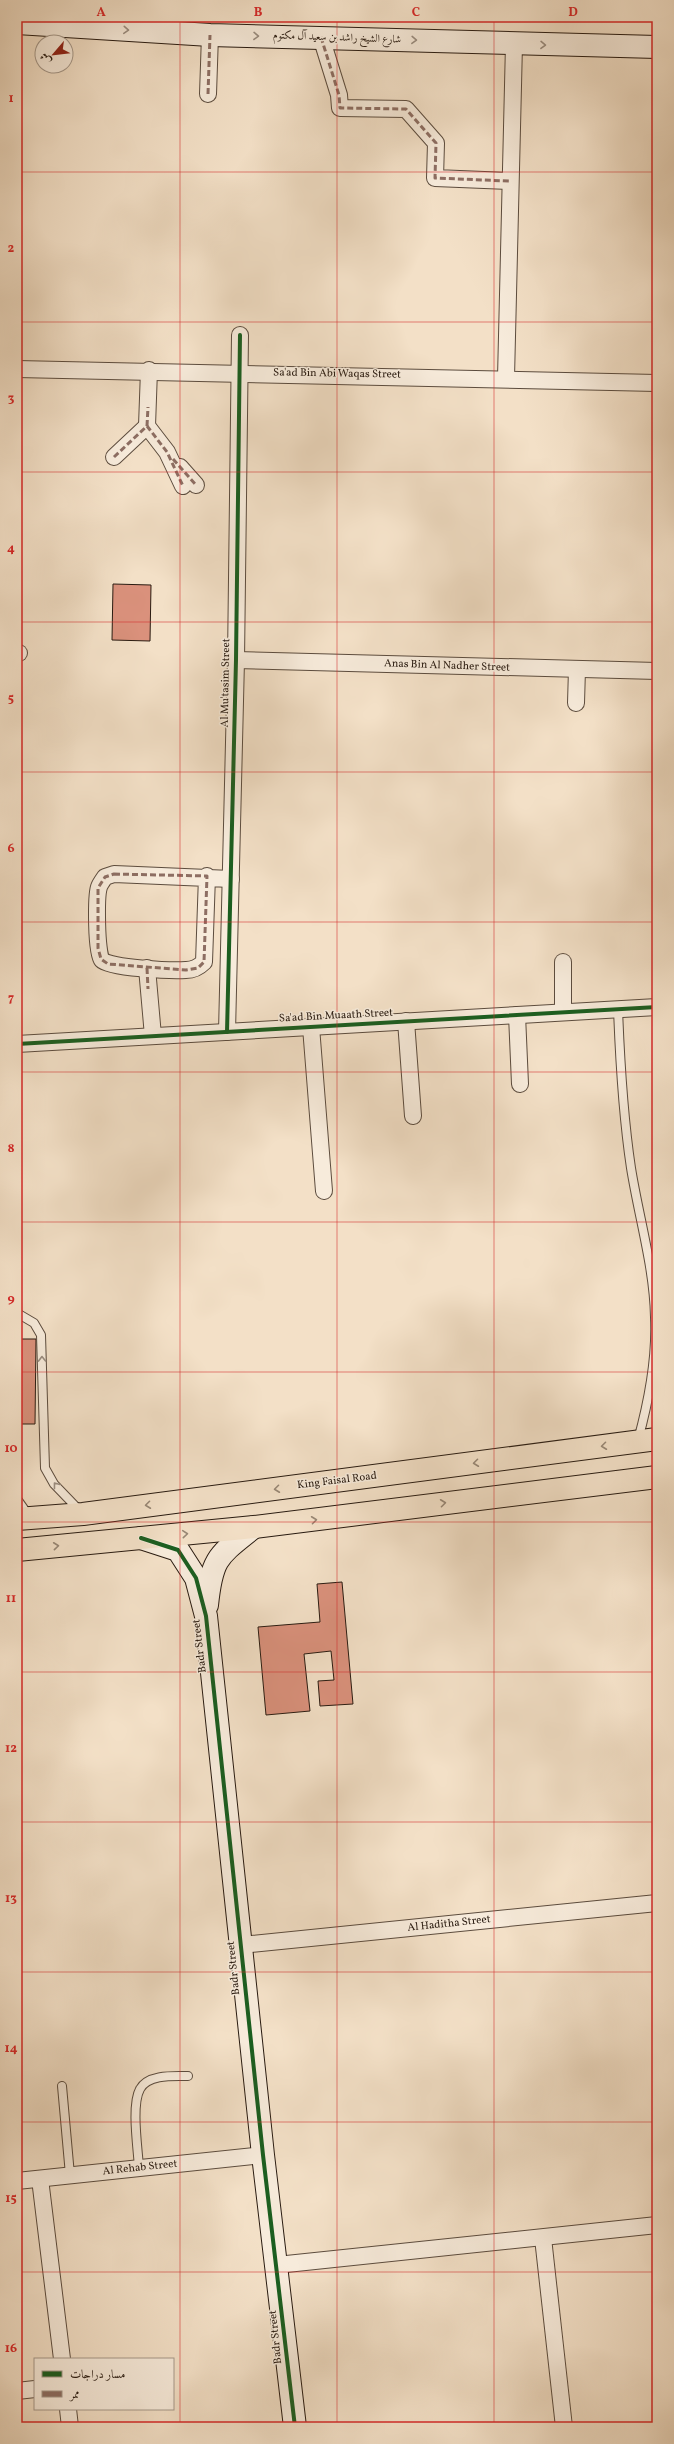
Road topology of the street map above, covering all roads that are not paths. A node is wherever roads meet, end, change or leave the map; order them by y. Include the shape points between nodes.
1 (58, 17) edge
2 (22, 23) edge
3 (210, 35) junction
4 (321, 37) junction
5 (514, 44) junction
6 (656, 46) edge
7 (208, 94) dead end
8 (509, 181) junction
9 (240, 335) dead end
10 (17, 369) edge
11 (149, 370) junction
12 (239, 372) junction
13 (506, 378) junction
14 (657, 383) edge
15 (147, 426) junction
16 (114, 457) dead end
17 (190, 486) dead end
18 (236, 660) junction
19 (577, 670) junction
20 (657, 671) edge
21 (576, 703) dead end
22 (207, 876) junction
23 (231, 879) junction
24 (563, 962) dead end
25 (147, 968) junction
26 (657, 1007) edge
27 (618, 1009) junction
28 (563, 1012) junction
29 (517, 1015) junction
30 (406, 1021) junction
31 (311, 1027) junction
32 (227, 1032) junction
33 (154, 1036) junction
34 (17, 1044) edge
35 (520, 1084) dead end
36 (413, 1116) dead end
37 (324, 1191) dead end
38 (17, 1313) edge
39 (647, 1441) edge
40 (657, 1476) edge
41 (17, 1499) edge
42 (82, 1514) junction
43 (24, 1519) edge
44 (254, 1527) junction
45 (142, 1538) junction
46 (17, 1550) edge
47 (206, 1616) junction
48 (657, 1903) edge
49 (241, 1945) junction
50 (188, 2076) dead end
51 (62, 2086) dead end
52 (263, 2155) junction
53 (139, 2168) junction
54 (70, 2175) junction
55 (40, 2178) junction
56 (17, 2181) edge
57 (657, 2225) edge
58 (543, 2238) junction
59 (277, 2265) junction
60 (62, 2358) edge
61 (34, 2389) edge
62 (17, 2391) edge
63 (68, 2410) edge
64 (70, 2427) edge
65 (296, 2427) edge
66 (564, 2427) edge

1 - 2 street
2 -> 3 street, شارع الشيخ راشد بن سعيد آل مكتوم
3 -> 4 street, شارع الشيخ راشد بن سعيد آل مكتوم
3 - 7 street
4 -> 5 street, شارع الشيخ راشد بن سعيد آل مكتوم
4 - 8 street via 339,95 340,108 406,109 436,143 435,178
5 -> 6 street, شارع الشيخ راشد بن سعيد آل مكتوم
5 - 8 street
8 - 13 street
9 - 12 street, Al Mu'tasim Street
10 - 11 street, Sa'ad Bin Abi Waqas Street
11 - 12 street, Sa'ad Bin Abi Waqas Street
11 - 15 street
12 - 13 street, Sa'ad Bin Abi Waqas Street
12 - 18 street, Al Mu'tasim Street
13 - 14 street, Sa'ad Bin Abi Waqas Street
15 - 16 street
15 - 17 street
18 - 19 street, Anas Bin Al Nadher Street
18 - 23 street, Al Mu'tasim Street
19 - 20 street, Anas Bin Al Nadher Street
19 - 21 street
22 - 23 street
22 - 25 street via 204,962 198,968 186,970
22 - 25 street via 114,874 105,877 98,888 98,948 101,959 108,964
23 - 32 street, Al Mu'tasim Street
24 - 28 street
25 - 33 street
26 - 27 street, Sa'ad Bin Muaath Street
27 - 28 street, Sa'ad Bin Muaath Street
27 - 39 lane via 625,1123 656,1317
28 - 29 street, Sa'ad Bin Muaath Street
29 - 30 street, Sa'ad Bin Muaath Street
29 - 35 street
30 - 31 street, Sa'ad Bin Muaath Street
30 - 36 street
31 - 32 street, Sa'ad Bin Muaath Street
31 - 37 street
32 - 33 street, Sa'ad Bin Muaath Street
33 - 34 street, Sa'ad Bin Muaath Street
42 -> 38 lane via 54,1484 45,1468 41,1336 34,1323
39 -> 42 main road, King Faisal Road
44 -> 40 main road
41 - 43 lane
42 - 43 main road, King Faisal Road
45 -> 44 main road
44 - 47 street, Badr Street via 221,1554 210,1576
46 -> 45 main road
45 - 47 street, Badr Street via 178,1550 196,1578
47 - 49 street, Badr Street
48 - 49 street, Al Haditha Street
49 - 52 street, Badr Street
50 - 53 lane via 155,2079 140,2088 136,2100
51 - 54 lane
52 - 53 street, Al Rehab Street
52 - 59 street, Badr Street
53 - 54 street, Al Rehab Street
54 - 55 street, Al Rehab Street
55 - 56 street, Al Rehab Street
55 - 60 street
57 - 58 street
58 - 59 street
58 - 66 street
59 - 65 street, Badr Street
61 - 62 street
63 - 64 street

